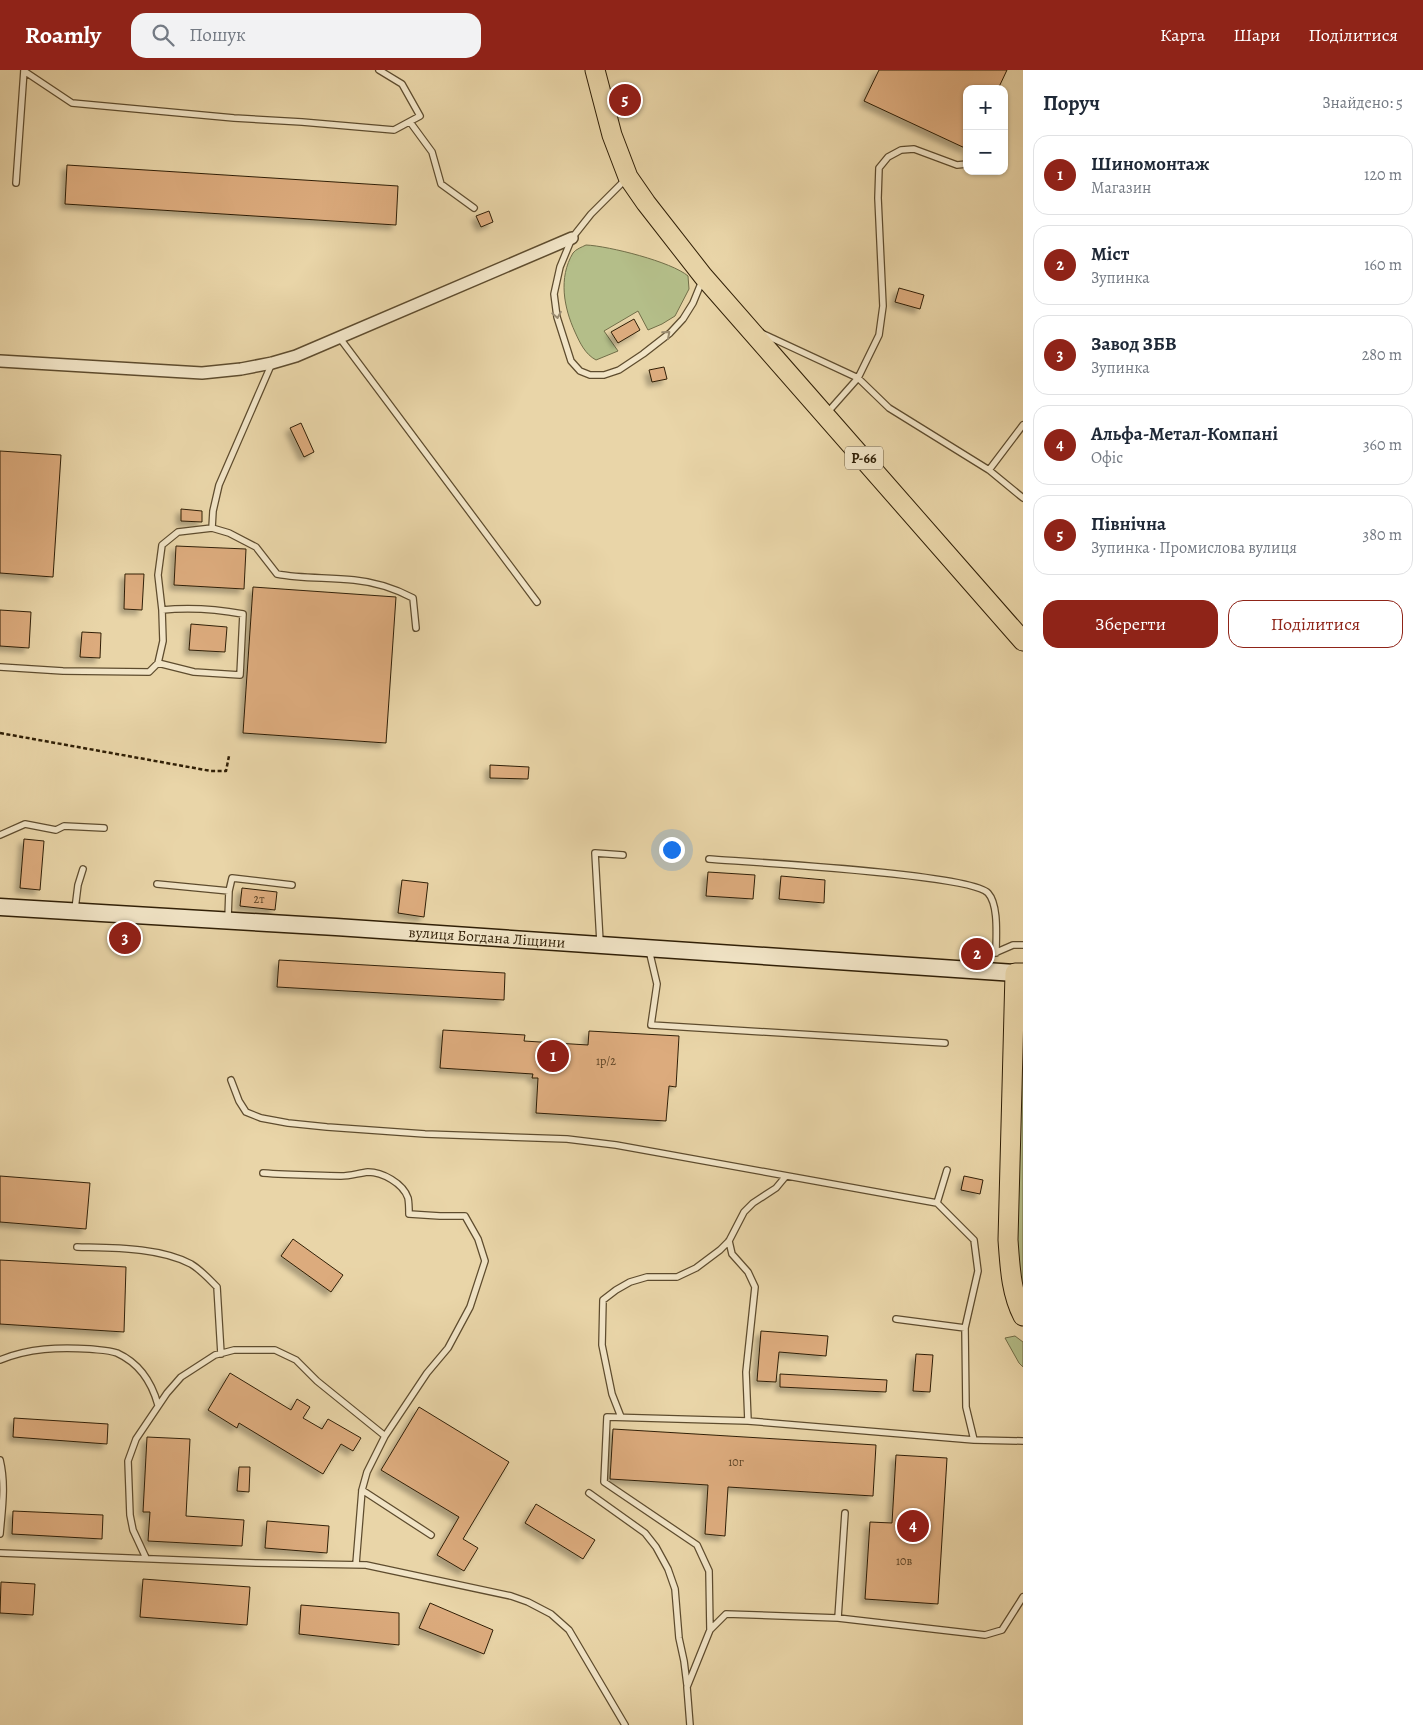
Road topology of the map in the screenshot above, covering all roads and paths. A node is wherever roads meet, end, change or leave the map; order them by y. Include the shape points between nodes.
1 (24, 70) edge
2 (379, 70) edge
3 (595, 70) edge
4 (410, 122) junction
5 (963, 164) edge
6 (628, 177) junction
7 (16, 182) dead end
8 (474, 208) dead end
9 (572, 238) junction
10 (704, 276) junction
11 (748, 326) junction
12 (339, 337) junction
13 (0, 361) edge
14 (272, 364) junction
15 (858, 378) junction
16 (826, 415) junction
17 (1023, 425) edge
18 (989, 470) junction
19 (1023, 498) edge
20 (212, 528) junction
21 (537, 602) dead end
22 (162, 610) junction
23 (416, 628) dead end
24 (1023, 641) edge
25 (158, 663) junction
26 (0, 667) edge
27 (0, 733) edge
28 (229, 756) dead end
29 (104, 828) dead end
30 (0, 835) edge
31 (623, 856) dead end
32 (708, 859) dead end
33 (83, 869) dead end
34 (157, 884) dead end
35 (292, 885) dead end
36 (229, 891) junction
37 (0, 907) edge
38 (75, 911) junction
39 (228, 920) junction
40 (600, 945) junction
41 (1023, 945) edge
42 (649, 948) junction
43 (996, 953) junction
44 (966, 969) junction
45 (1019, 973) edge
46 (945, 1042) dead end
47 (231, 1080) dead end
48 (947, 1170) dead end
49 (263, 1173) dead end
50 (786, 1176) junction
51 (936, 1204) junction
52 (729, 1240) junction
53 (77, 1247) dead end
54 (1023, 1316) edge
55 (896, 1319) dead end
56 (966, 1328) junction
57 (221, 1354) junction
58 (0, 1360) edge
59 (158, 1406) junction
60 (621, 1417) junction
61 (748, 1421) junction
62 (385, 1436) junction
63 (974, 1440) junction
64 (1023, 1441) edge
65 (0, 1460) edge
66 (362, 1490) junction
67 (589, 1494) dead end
68 (845, 1513) dead end
69 (0, 1534) edge
70 (431, 1536) dead end
71 (0, 1553) edge
72 (146, 1558) junction
73 (356, 1564) junction
74 (1023, 1597) edge
75 (838, 1618) junction
76 (710, 1630) junction
77 (687, 1687) junction
78 (625, 1725) edge
79 (690, 1725) edge

1 - 4 lane via 72,103 394,130
1 - 7 lane
2 - 4 lane via 402,84 420,116
3 - 6 main road, Р-66 via 612,135
4 - 8 lane via 432,152 441,184
5 - 15 lane via 948,163 914,149 901,150 888,157 879,168 884,306 879,335
6 - 9 lane
6 - 10 main road, Р-66
9 -> 10 lane via 560,267 554,294 557,317 571,361 580,371 590,374 604,375 619,370 670,333 693,303
9 - 12 street
10 - 11 main road, Р-66
11 - 15 lane
11 - 16 main road, Р-66
12 - 14 street
12 - 21 lane
13 - 14 street via 202,374
14 - 20 lane via 219,485
15 - 16 lane
15 - 18 lane via 889,408
16 - 24 main road, Р-66
17 - 18 lane
18 - 19 lane
20 - 22 lane via 178,532 162,546 158,575
20 - 23 lane via 256,547 276,574 353,580 399,591 413,598
22 - 25 lane via 163,641
22 - 25 lane via 186,608 244,614 240,675 194,672
25 - 26 lane via 149,672
27 - 28 path via 211,771 226,771
29 - 30 lane via 64,826 56,830 25,824
31 - 40 lane via 595,853
32 - 43 lane via 914,876 972,885 988,892 995,906
33 - 38 lane
34 - 36 lane
35 - 36 lane via 232,878
36 - 39 lane
37 - 38 main road, вулиця Богдана Ліщини
38 - 39 main road, вулиця Богдана Ліщини
39 - 40 main road, вулиця Богдана Ліщини
40 - 42 main road, вулиця Богдана Ліщини
41 - 43 lane via 1013,945
42 - 44 main road, вулиця Богдана Ліщини
42 - 46 lane via 657,984 652,1025
43 - 44 lane
44 - 45 main road, вулиця Богдана Ліщини
45 - 54 main road via 1008,1240 1012,1285
47 - 50 lane via 246,1112 288,1123 425,1134 568,1139
48 - 51 lane
49 - 62 lane via 290,1176 382,1174 400,1186 408,1198 409,1214 465,1216 478,1239 485,1261 464,1319 448,1348 427,1373
50 - 51 lane
50 - 52 lane via 776,1188 744,1212
51 - 56 lane via 974,1240 978,1271
52 - 60 lane via 696,1268 677,1278 647,1277 630,1282 603,1300 602,1344 612,1394
52 - 61 lane via 732,1254 748,1272 755,1287 746,1372
53 - 57 lane via 156,1253 191,1264 217,1287
55 - 56 lane
56 - 63 lane via 966,1407
57 - 59 lane via 181,1377
57 - 62 lane via 234,1350 275,1350 296,1360
58 - 59 lane via 25,1352 65,1348 116,1352 146,1377
59 - 72 lane via 136,1439 128,1461 130,1515
60 - 61 lane
60 - 76 lane via 607,1417 604,1482 697,1544 709,1571
61 - 63 lane
62 - 66 lane
63 - 64 lane
65 - 69 lane via 3,1476
66 - 70 lane
66 - 73 lane
67 - 77 lane via 645,1533 668,1569 675,1589
68 - 75 lane
71 - 72 lane
72 - 73 lane
73 - 78 lane via 512,1596 551,1614 569,1630
74 - 75 lane via 1002,1630 985,1635
75 - 76 lane via 726,1614
76 - 77 lane
77 - 79 lane

